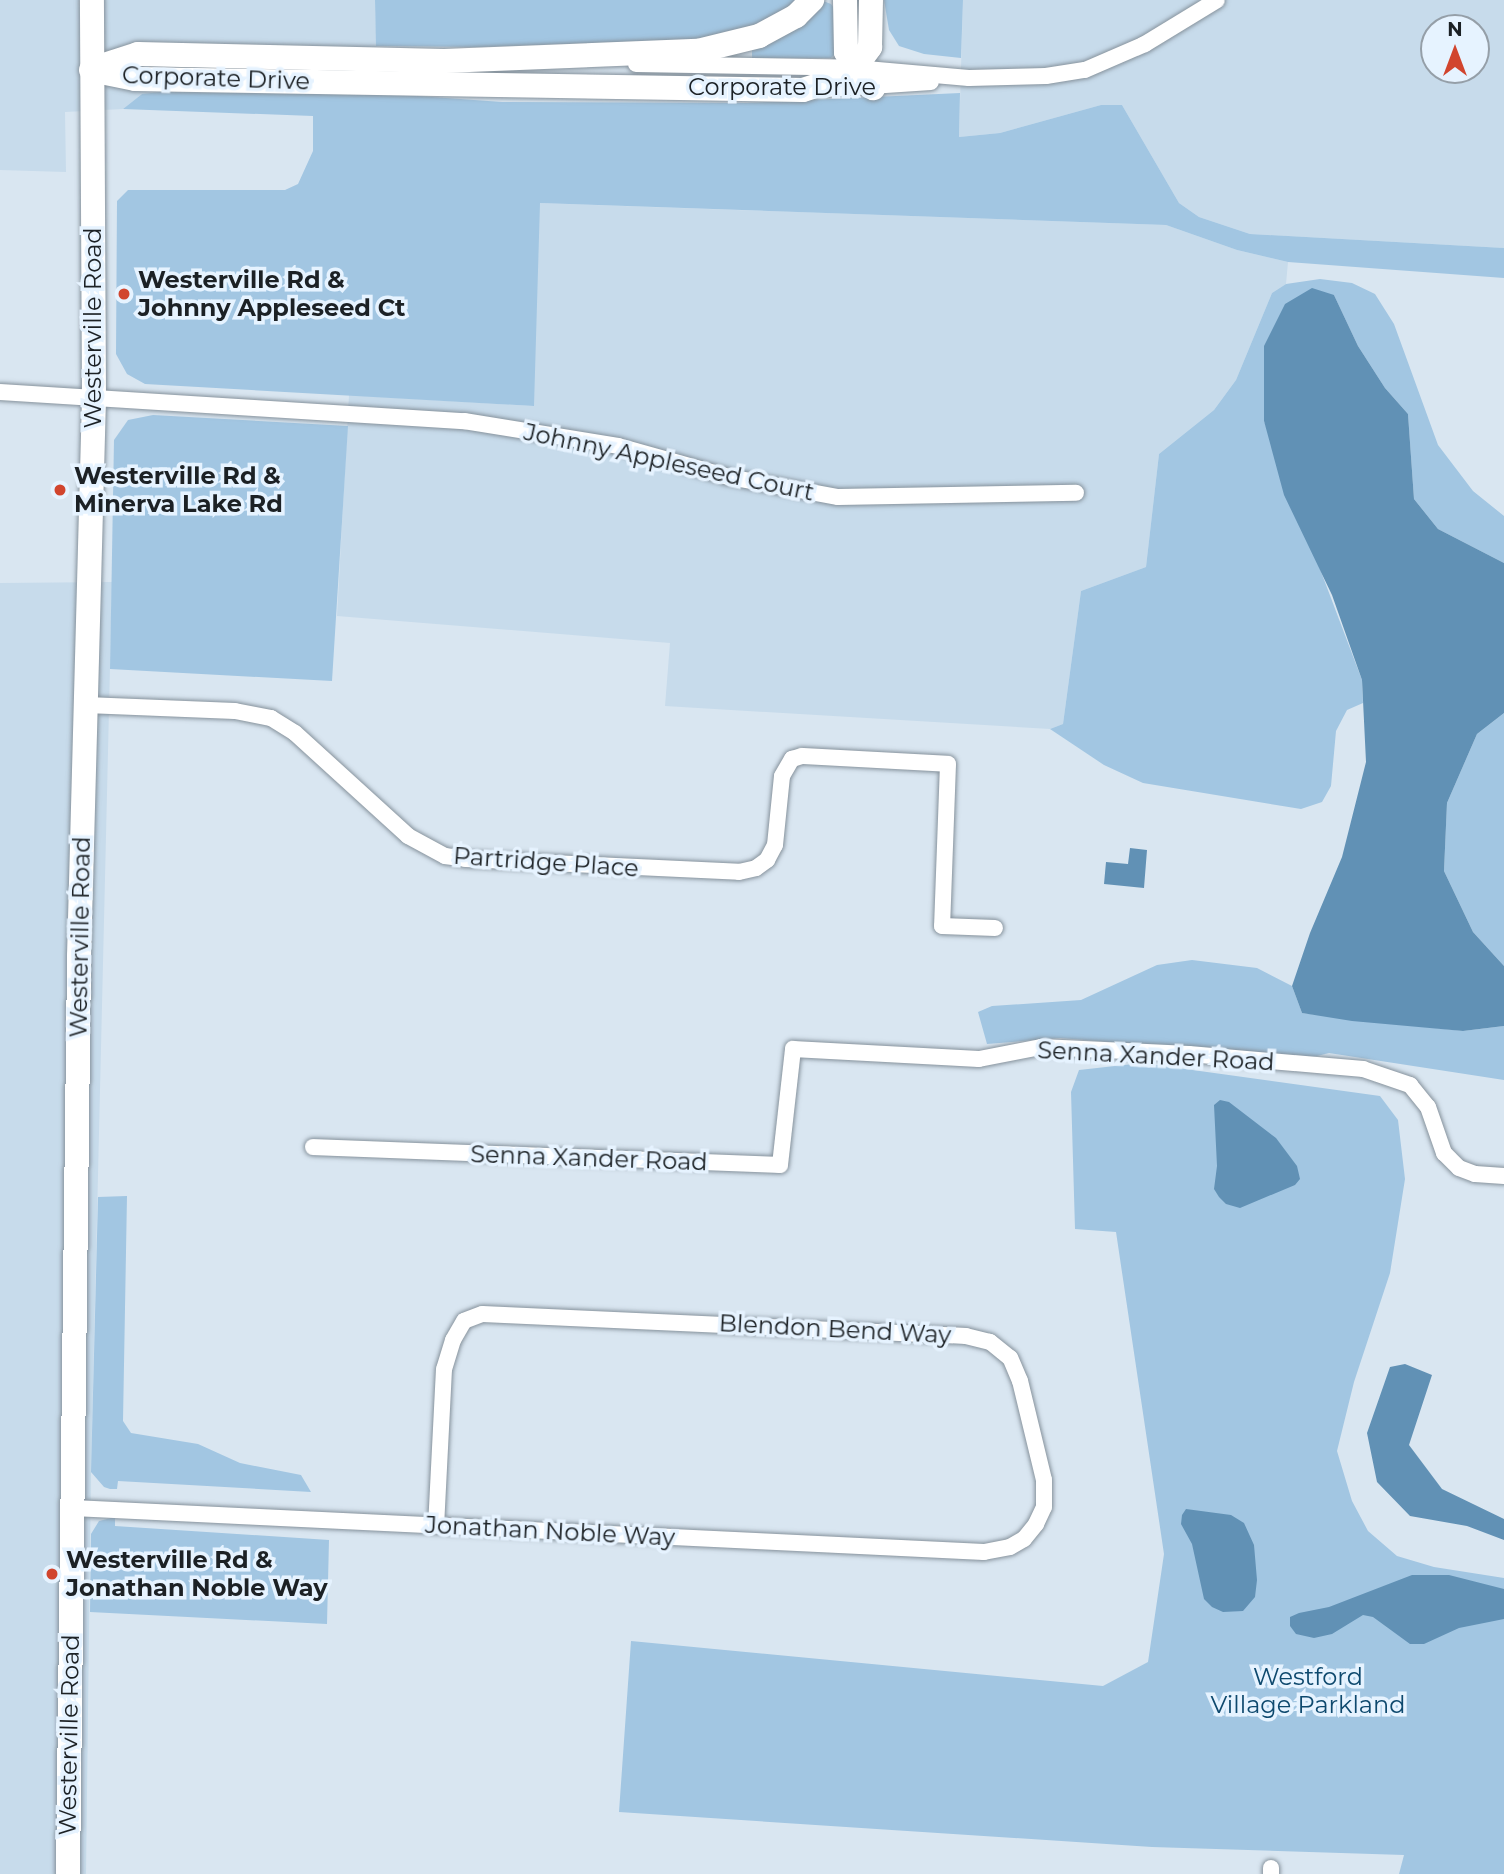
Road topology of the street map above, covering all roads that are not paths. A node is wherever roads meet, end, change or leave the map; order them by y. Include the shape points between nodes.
1 (92, 0) edge
2 (812, 0) edge
3 (845, 0) edge
4 (871, 0) edge
5 (1217, 0) edge
6 (444, 61) junction
7 (855, 68) junction
8 (91, 69) junction
9 (969, 78) junction
10 (873, 88) junction
11 (803, 90) junction
12 (0, 392) edge
13 (94, 397) junction
14 (1076, 493) dead end
15 (86, 705) junction
16 (995, 928) dead end
17 (313, 1147) dead end
18 (1504, 1176) edge
19 (73, 1508) junction
20 (436, 1525) junction
21 (1024, 1539) joint
22 (68, 1874) edge

1 - 8 main road, Westerville Road
2 - 6 main road via 776,28 723,47
3 - 7 main road via 845,47
4 - 7 main road via 870,47
5 - 9 street, Corporate Drive via 1145,44 1085,70
6 - 7 street, Corporate Drive
6 - 8 main road, Corporate Drive via 138,54
7 - 9 street, Corporate Drive
7 - 10 main road
7 - 11 main road
8 - 11 main road, Corporate Drive via 135,79
8 - 13 main road, Westerville Road
9 - 10 street, Corporate Drive
10 - 11 street, Corporate Drive
12 - 13 street, Johnny Appleseed Court
13 - 14 street, Johnny Appleseed Court via 464,421 618,446 729,477 838,497
13 - 15 main road, Westerville Road
15 - 16 street, Partridge Place via 235,711 271,719 295,733 408,836 445,856 466,859 721,873 757,868 775,845 786,766 802,756 948,764 942,926
15 - 19 main road, Westerville Road
17 - 18 street, Senna Xander Road via 780,1165 793,1049 979,1059 1041,1047 1363,1069 1410,1085 1428,1107 1444,1153 1459,1168
19 - 20 street, Jonathan Noble Way
19 - 22 main road, Westerville Road
20 - 21 street, Jonathan Noble Way via 984,1552
20 - 21 street, Blendon Bend Way via 444,1368 453,1340 464,1321 505,1313 966,1336 990,1342 1010,1358 1020,1381 1044,1480 1044,1507

